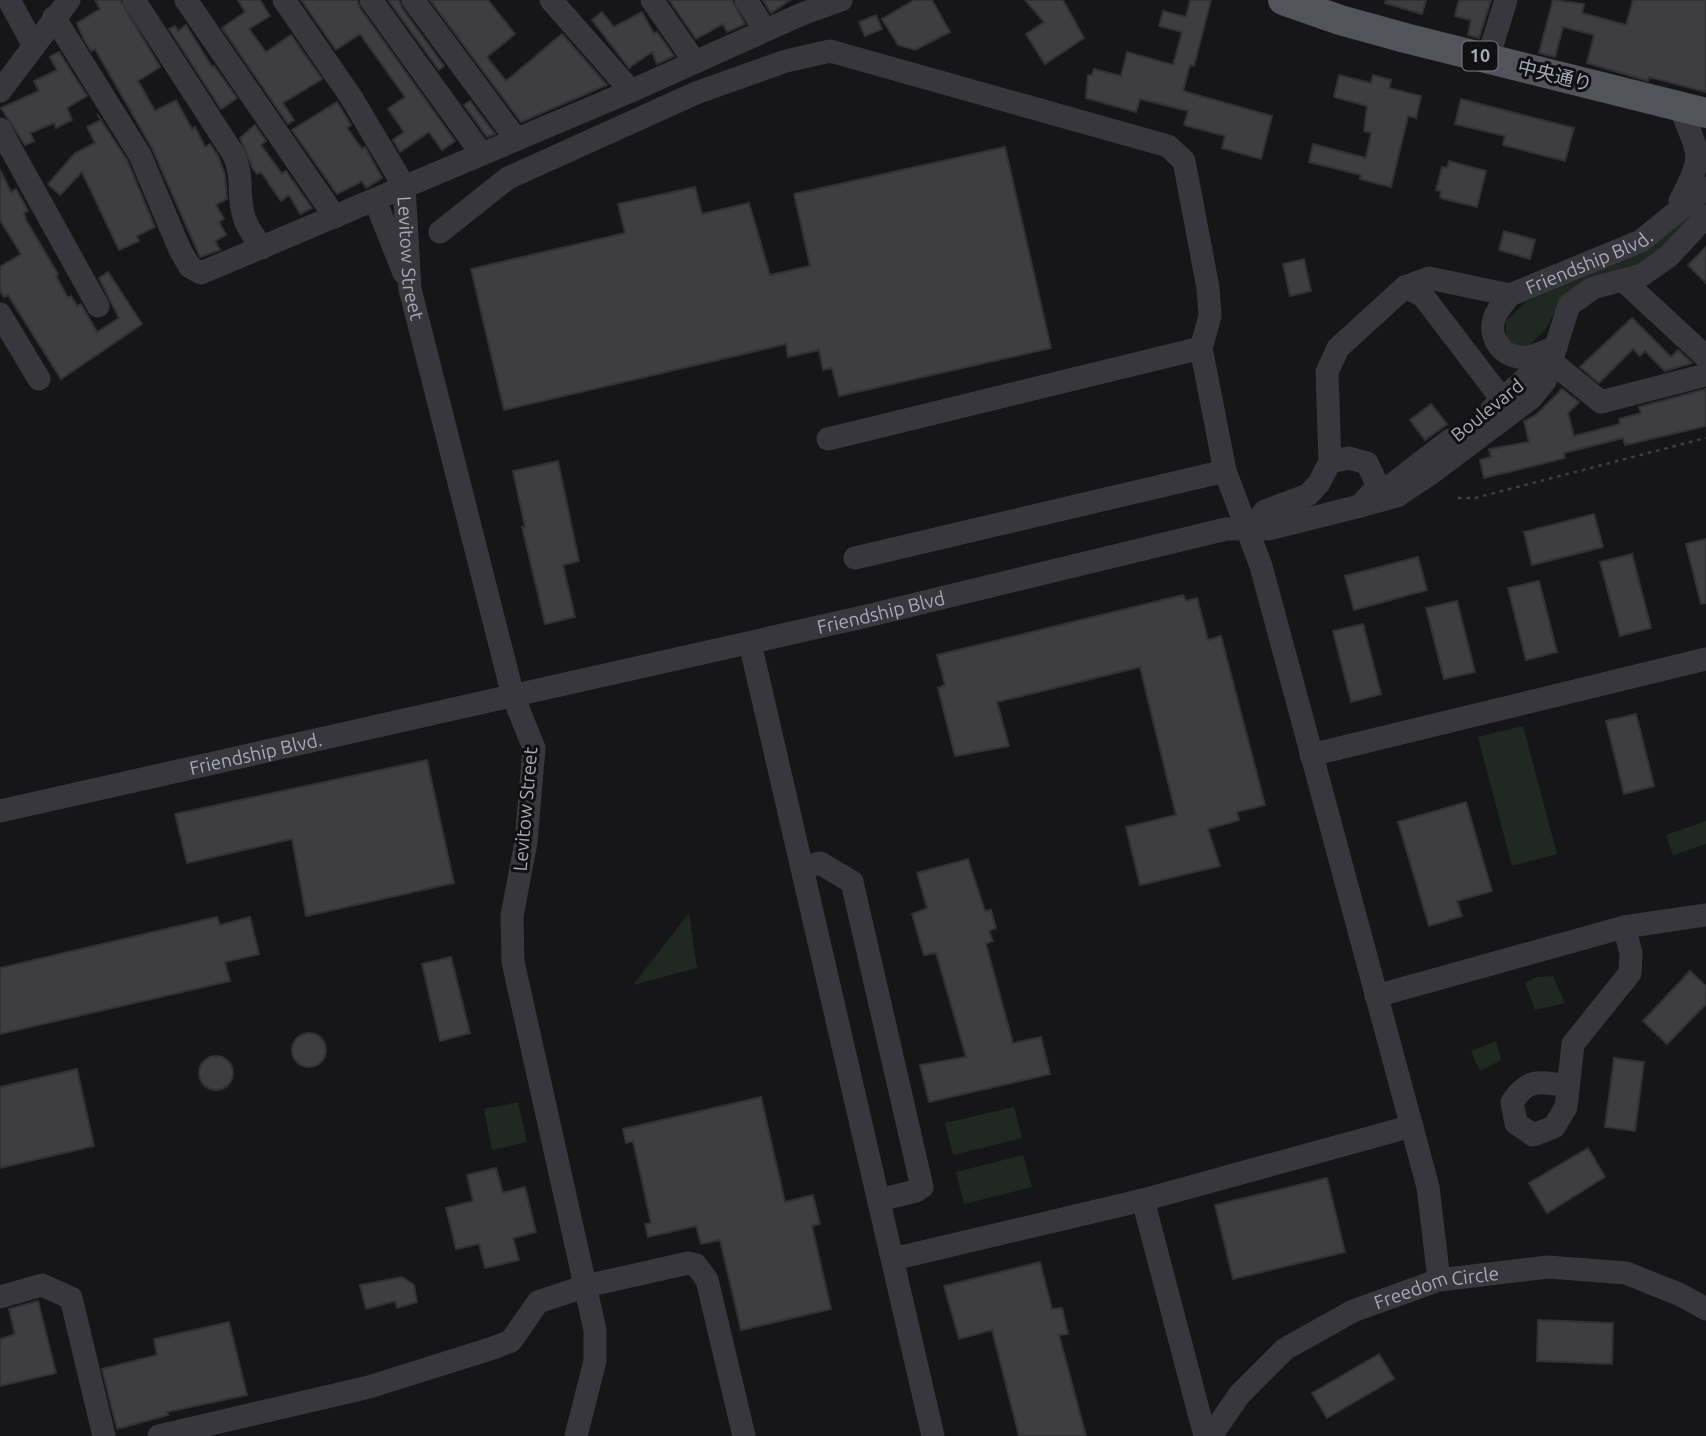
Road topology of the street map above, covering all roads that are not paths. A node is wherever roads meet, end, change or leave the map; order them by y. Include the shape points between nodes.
1 (9, 0) edge
2 (134, 0) edge
3 (186, 0) edge
4 (284, 0) edge
5 (371, 0) edge
6 (413, 0) edge
7 (551, 0) edge
8 (652, 0) edge
9 (746, 0) edge
10 (841, 0) edge
11 (1506, 0) edge
12 (1292, 2) edge
13 (62, 9) edge
14 (765, 30) junction
15 (34, 46) junction
16 (1488, 58) junction
17 (695, 62) junction
18 (0, 90) edge
19 (631, 91) junction
20 (1693, 110) edge
21 (0, 129) edge
22 (516, 139) junction
23 (481, 153) junction
24 (404, 186) junction
25 (1706, 188) edge
26 (375, 200) junction
27 (1706, 216) edge
28 (335, 217) junction
29 (1670, 219) junction
30 (440, 232) dead end
31 (262, 248) junction
32 (1625, 282) junction
33 (1405, 288) junction
34 (410, 289) junction
35 (1510, 295) junction
36 (98, 306) dead end
37 (0, 314) edge
38 (1201, 348) junction
39 (1555, 355) junction
40 (1706, 357) edge
41 (1529, 375) dead end
42 (1706, 375) edge
43 (39, 379) dead end
44 (1507, 405) junction
45 (828, 439) dead end
46 (1330, 462) junction
47 (1225, 471) junction
48 (1366, 499) junction
49 (1250, 530) junction
50 (855, 558) dead end
51 (750, 643) junction
52 (1706, 659) edge
53 (513, 696) junction
54 (1311, 755) junction
55 (0, 811) edge
56 (803, 868) junction
57 (1706, 915) edge
58 (1623, 927) junction
59 (1376, 996) junction
60 (1568, 1086) dead end
61 (1412, 1126) junction
62 (879, 1200) junction
63 (1143, 1200) junction
64 (893, 1259) junction
65 (1439, 1280) junction
66 (586, 1286) junction
67 (0, 1297) edge
68 (1706, 1309) edge
69 (104, 1436) edge
70 (159, 1436) edge
71 (576, 1436) edge
72 (744, 1436) edge
73 (933, 1436) edge
74 (1208, 1436) edge

1 - 15 street
2 - 31 street via 234,155 242,174 245,220
3 - 28 street
4 - 24 street via 351,97
5 - 23 street
6 - 22 street
7 - 19 street
8 - 17 street
9 - 14 street
10 - 14 street
11 - 16 street
12 - 16 main road, 中央通り / 10 via 1374,30
13 - 15 street
13 - 31 street via 131,138 169,231 190,267 208,272
14 - 17 street
15 - 18 street
16 - 20 main road, 中央通り / 10
17 - 19 street
19 - 22 street
20 - 29 street, Friendship Blvd. via 1700,159
21 - 36 street
22 - 23 street
23 - 24 street
24 - 26 street
24 - 34 street, Levitow Street
25 - 29 street, Friendship Blvd.
26 - 28 street
26 - 34 street
27 - 32 street, Friendship Blvd. via 1670,256
28 - 31 street
29 - 35 street, Friendship Blvd. via 1641,241
30 - 38 street via 508,178 696,93 786,61 830,51 1168,146 1184,161 1209,288 1210,316
32 - 39 street, Friendship Blvd. via 1593,288 1569,305
32 - 40 street
33 - 35 street, Friendship Blvd. via 1429,278
33 - 44 street via 1423,296
33 - 46 street, Friendship Blvd. via 1338,348 1327,372
34 - 53 street, Levitow Street
35 - 39 street via 1495,316 1493,335 1500,349 1513,356
37 - 43 street
38 - 45 street
38 - 47 street
39 - 42 street via 1601,402
39 - 44 street, Friendship Blvd. via 1545,381 1531,398
41 - 44 street, Boulevard
44 - 48 street, Boulevard
44 - 48 street via 1430,474 1396,496
46 - 48 street via 1349,458 1367,463 1378,486
46 - 49 street via 1308,495 1265,511
47 - 49 street
47 - 50 street
48 - 49 street, Friendship Blvd via 1268,529
49 - 51 street, Friendship Blvd via 1226,529
49 - 54 street
51 - 53 street, Friendship Blvd
51 - 56 street
52 - 54 street
53 - 55 street, Friendship Blvd.
53 - 66 street, Levitow Street via 534,748 526,842 512,916 513,962
54 - 59 street
56 - 62 street
56 - 62 street via 820,863 852,882 859,909 922,1187
57 - 58 street
58 - 59 street
58 - 60 street via 1631,953 1630,973 1573,1044
59 - 61 street
61 - 63 street
61 - 65 street via 1428,1188
62 - 64 street
63 - 64 street
63 - 74 street
64 - 73 street
65 - 68 street, Freedom Circle via 1548,1267 1626,1273
65 - 74 street, Freedom Circle via 1353,1311 1285,1349 1239,1395
66 - 70 street via 538,1302 511,1341 493,1348 369,1387
66 - 71 street, Levitow Street via 595,1330 595,1361
66 - 72 street via 696,1265 707,1280
67 - 69 street via 43,1285 71,1298

